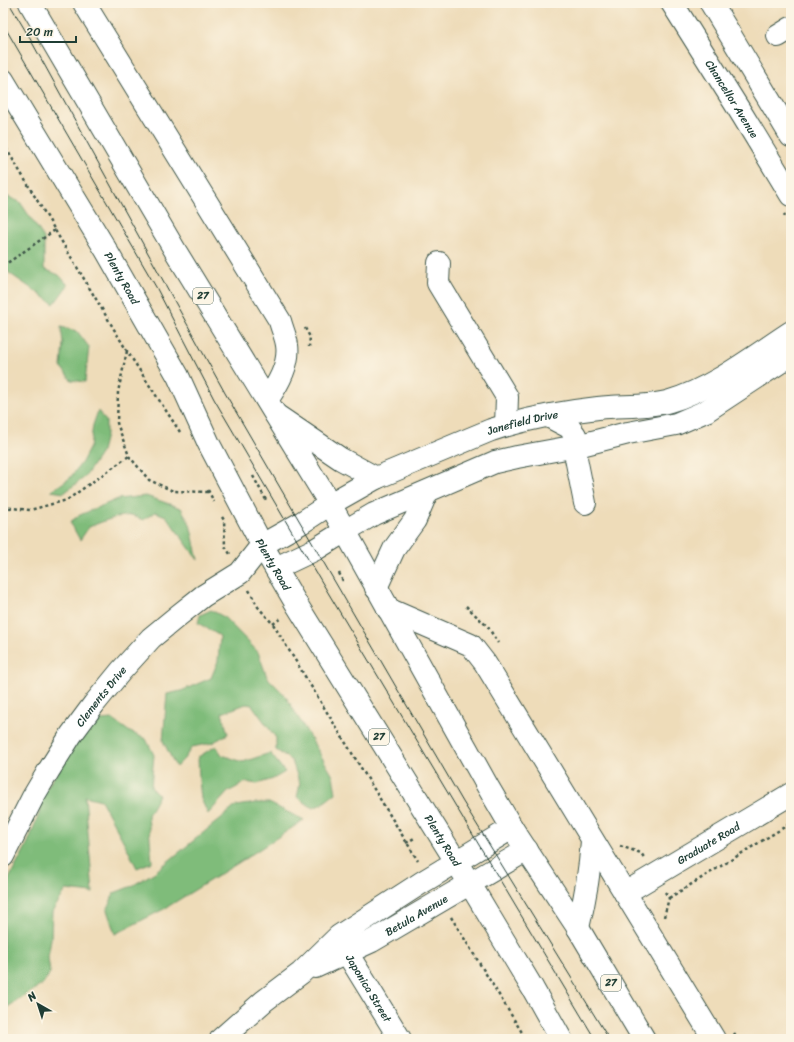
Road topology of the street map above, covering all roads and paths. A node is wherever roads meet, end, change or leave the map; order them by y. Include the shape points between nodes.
1 (30, 3) edge
2 (84, 3) edge
3 (711, 3) edge
4 (674, 4) edge
5 (3, 80) edge
6 (791, 136) edge
7 (3, 143) edge
8 (791, 196) edge
9 (55, 230) junction
10 (439, 263) dead end
11 (3, 266) edge
12 (791, 332) edge
13 (127, 351) junction
14 (791, 355) edge
15 (271, 408) junction
16 (548, 416) junction
17 (506, 425) junction
18 (182, 436) dead end
19 (578, 446) junction
20 (129, 456) junction
21 (253, 476) dead end
22 (376, 478) junction
23 (206, 485) dead end
24 (209, 492) junction
25 (427, 492) junction
26 (266, 500) dead end
27 (585, 503) dead end
28 (330, 504) junction
29 (216, 506) dead end
30 (3, 507) edge
31 (220, 513) dead end
32 (346, 531) junction
33 (262, 545) junction
34 (276, 568) junction
35 (240, 573) junction
36 (339, 573) dead end
37 (344, 583) dead end
38 (376, 588) junction
39 (388, 609) junction
40 (791, 794) edge
41 (791, 823) edge
42 (512, 828) junction
43 (592, 841) junction
44 (527, 850) junction
45 (3, 856) edge
46 (456, 862) junction
47 (428, 878) junction
48 (470, 884) junction
49 (625, 893) junction
50 (669, 898) dead end
51 (441, 900) junction
52 (578, 928) junction
53 (343, 944) junction
54 (221, 1039) edge
55 (400, 1039) edge
56 (526, 1039) edge
57 (561, 1039) edge
58 (644, 1039) edge
59 (714, 1039) edge

1 - 15 main road, 27 via 172,246
2 - 15 main road via 280,321 287,347 285,364
3 - 6 main road
4 - 8 main road, Chancellor Avenue
5 - 33 main road, Plenty Road / 27 via 106,250 178,376 209,444
7 - 9 path
9 - 11 path
9 - 13 path
10 - 17 main road via 438,283 507,397
12 - 16 main road, Janefield Drive via 692,394 653,406 598,408
13 - 18 path
13 - 20 path via 118,392 117,423
14 - 19 main road via 700,414 676,424
15 - 22 main road via 341,459
15 - 28 main road, 27
16 - 17 main road, Janefield Drive
16 - 19 main road via 569,427
17 - 22 main road, Janefield Drive
19 - 25 main road via 495,462
19 - 27 main road via 576,458
20 - 24 path via 148,480 173,491
20 - 30 path via 67,500 30,510
21 - 26 path
22 - 28 main road, Janefield Drive
23 - 24 path
24 - 29 path
25 - 32 main road via 374,514
25 - 38 main road via 415,520 394,550
28 - 32 main road, 27
28 - 33 main road, Janefield Drive
31 - 35 path via 224,520 225,546
32 - 34 main road
32 - 38 main road, 27
33 - 34 main road, Plenty Road / 27
33 - 35 main road, Clements Drive
34 - 35 main road, Clements Drive
34 - 46 main road, Plenty Road / 27
35 - 45 main road, Clements Drive via 203,596 151,638 121,671 80,722 52,764
35 - 47 path via 258,607 273,624
36 - 37 path
38 - 39 main road
39 - 42 main road, 27
39 - 43 main road via 471,645 486,663
40 - 49 main road, Graduate Road
41 - 50 path
42 - 44 main road, 27
42 - 46 main road, Betula Avenue
43 - 49 main road
43 - 52 main road via 591,864
44 - 48 main road, Betula Avenue
44 - 52 main road, 27
46 - 47 main road, Betula Avenue
46 - 48 main road, Plenty Road / 27
47 - 53 main road, Betula Avenue
48 - 51 main road, Betula Avenue
48 - 57 main road, Plenty Road / 27
49 - 59 main road
51 - 53 main road, Betula Avenue via 372,941
51 - 56 path
52 - 58 main road, 27
53 - 54 main road, Betula Avenue via 264,1001
53 - 55 main road, Japonica Street

